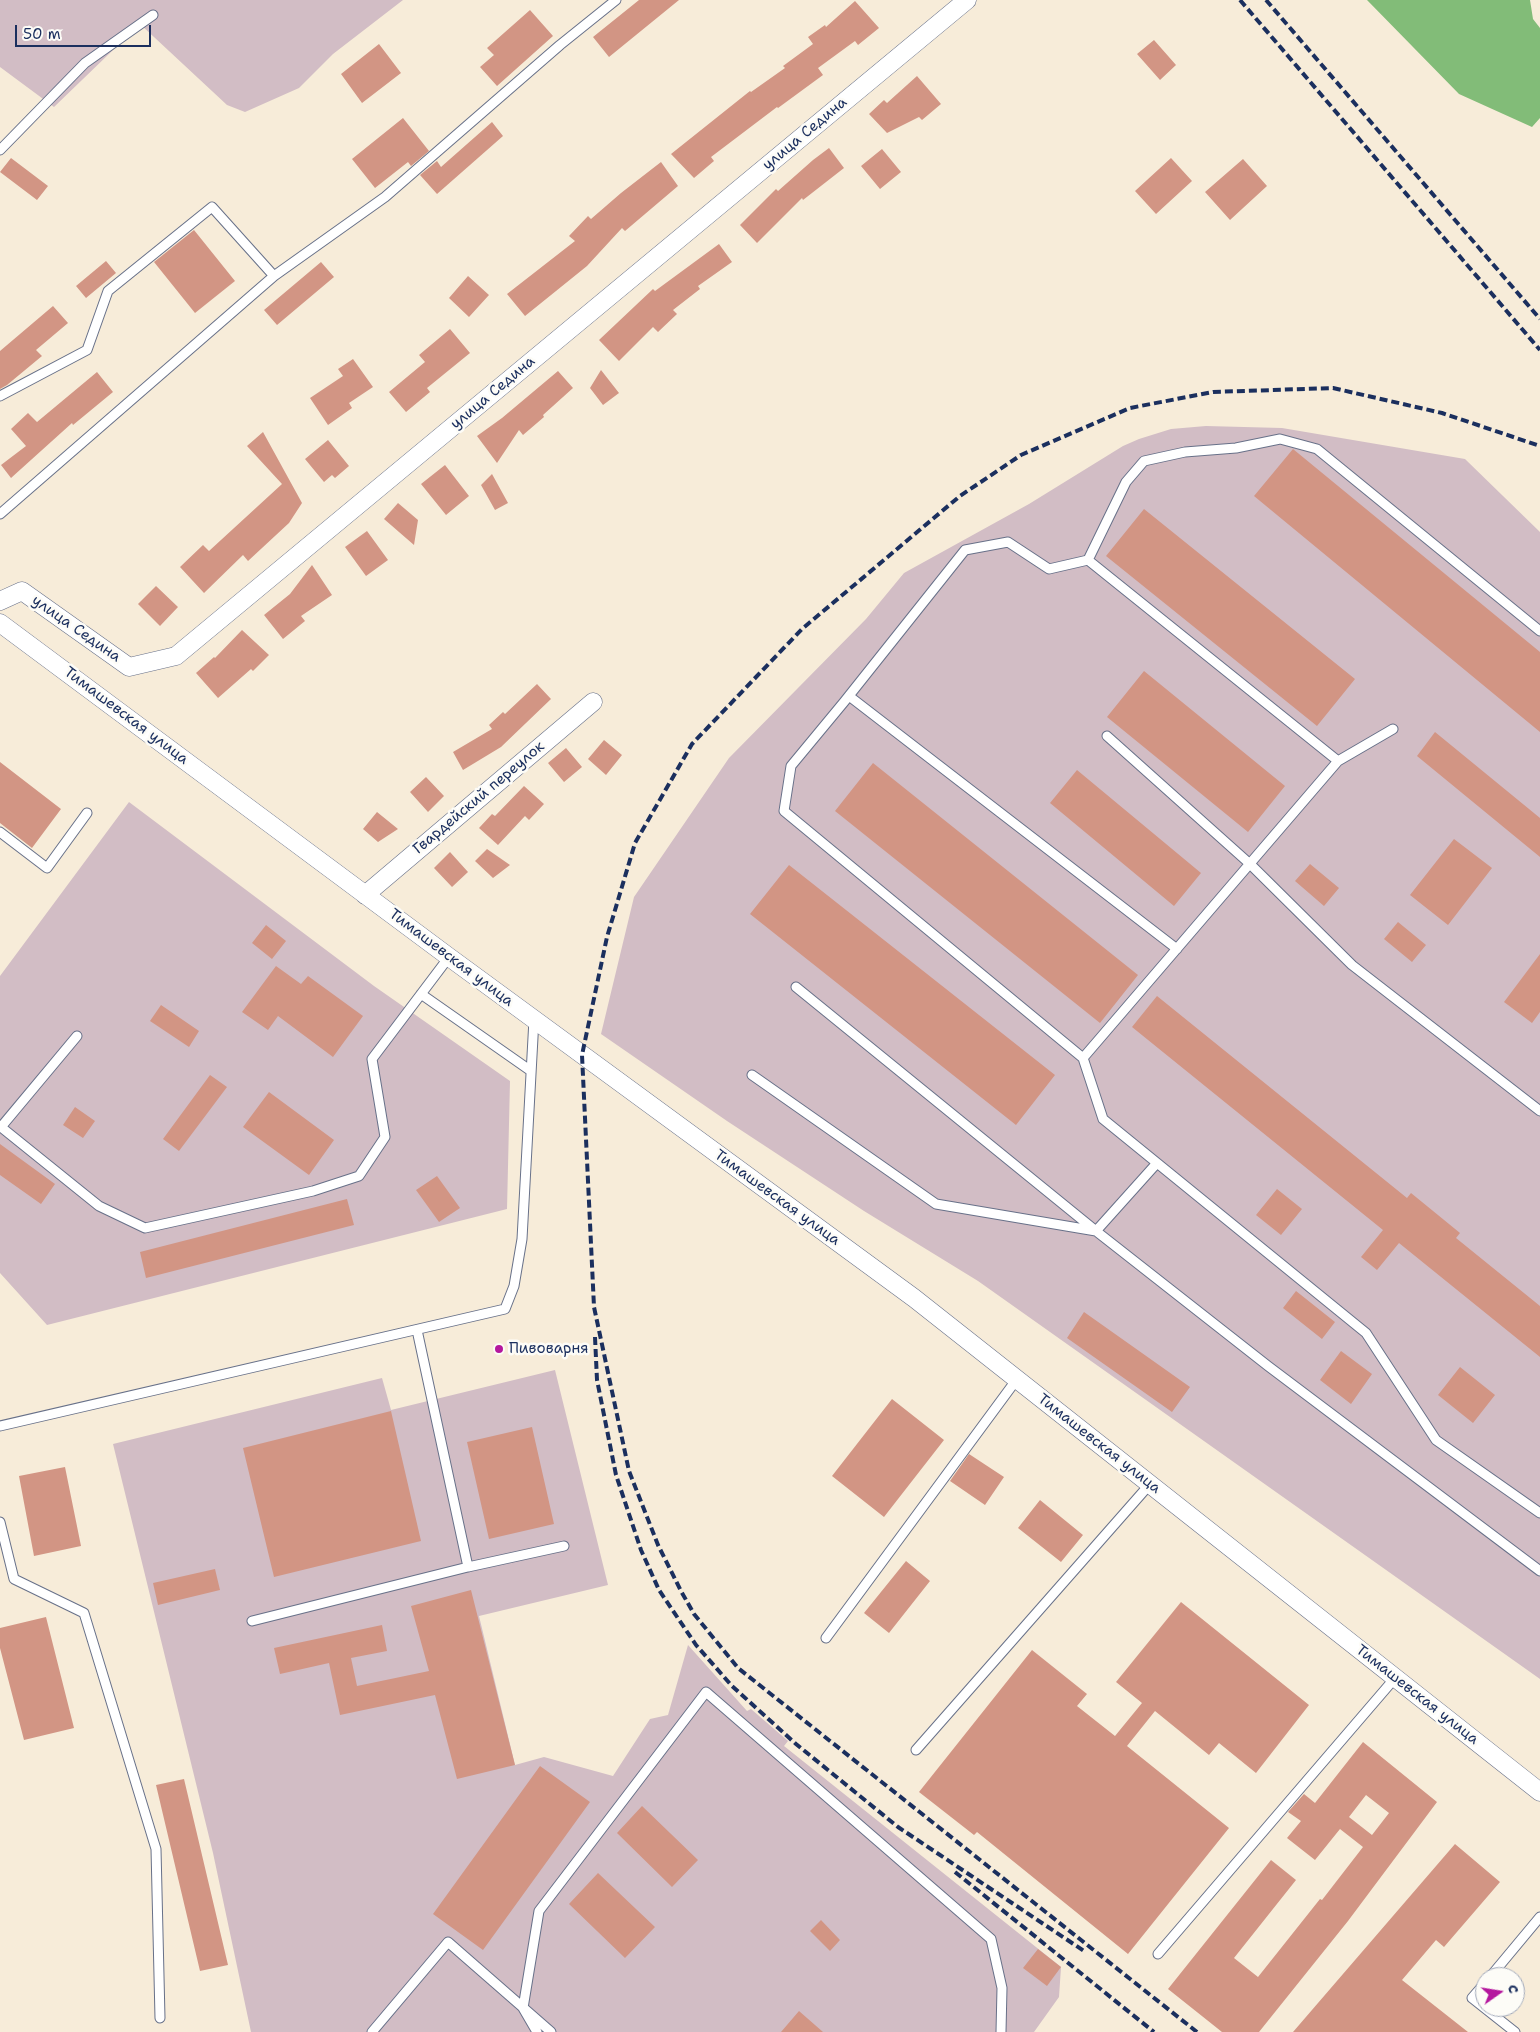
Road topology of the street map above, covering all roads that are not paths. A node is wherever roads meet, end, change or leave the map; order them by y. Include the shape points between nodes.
1 (616, 0) edge
2 (967, 0) edge
3 (154, 15) dead end
4 (0, 150) edge
5 (274, 276) junction
6 (0, 396) edge
7 (0, 514) edge
8 (1088, 560) junction
9 (0, 601) edge
10 (0, 623) edge
11 (1540, 631) edge
12 (849, 696) junction
13 (593, 702) dead end
14 (1393, 729) dead end
15 (1107, 736) dead end
16 (1338, 761) junction
17 (87, 813) dead end
18 (0, 832) edge
19 (1250, 864) junction
20 (365, 895) junction
21 (1177, 949) junction
22 (449, 957) junction
23 (796, 988) dead end
24 (421, 994) junction
25 (534, 1020) junction
26 (77, 1036) dead end
27 (1084, 1058) junction
28 (531, 1071) junction
29 (752, 1074) dead end
30 (1540, 1111) edge
31 (1157, 1163) junction
32 (1096, 1231) junction
33 (417, 1330) junction
34 (1017, 1379) junction
35 (0, 1426) edge
36 (1150, 1484) junction
37 (1540, 1513) edge
38 (0, 1522) edge
39 (564, 1546) dead end
40 (468, 1567) junction
41 (1540, 1571) edge
42 (252, 1621) dead end
43 (826, 1638) dead end
44 (1395, 1678) junction
45 (916, 1750) dead end
46 (1540, 1792) edge
47 (1540, 1917) edge
48 (1158, 1954) dead end
49 (1498, 1967) edge
50 (524, 2008) junction
51 (1496, 2017) edge
52 (160, 2018) dead end
53 (372, 2032) edge
54 (537, 2032) edge
55 (551, 2032) edge
56 (1001, 2032) edge
57 (1515, 2032) edge

1 - 5 lane via 385,197
2 - 9 street, улица Седина via 176,656 129,667 22,591
3 - 4 lane via 85,63
5 - 6 lane via 212,207 108,291 87,350
5 - 7 lane
8 - 11 lane via 1126,482 1144,461 1280,439 1317,449
8 - 12 lane via 1049,569 1008,542 965,550
8 - 16 lane
10 - 20 street, Тимашевская улица
12 - 21 lane
12 - 27 lane via 791,766 784,811
13 - 20 street, Гвардейский переулок
14 - 16 lane
15 - 19 lane
16 - 19 lane
17 - 18 lane via 47,868
19 - 21 lane
19 - 30 lane via 1352,965
20 - 22 street, Тимашевская улица
21 - 27 lane
22 - 24 lane
22 - 25 street, Тимашевская улица
23 - 32 lane
24 - 26 lane via 372,1059 385,1137 359,1176 312,1191 145,1228 99,1206 1,1127
24 - 28 lane
25 - 28 lane
25 - 34 street, Тимашевская улица via 907,1292
27 - 31 lane via 1103,1118
28 - 33 lane via 522,1239 514,1286 505,1309
29 - 32 lane via 936,1204
31 - 32 lane
31 - 37 lane via 1366,1333 1436,1440
32 - 41 lane via 1268,1366
33 - 35 lane
33 - 40 lane
34 - 36 street, Тимашевская улица
34 - 43 lane
36 - 44 street, Тимашевская улица
36 - 45 lane
38 - 52 lane via 14,1579 84,1613 156,1849
39 - 40 lane
40 - 42 lane
44 - 46 street, Тимашевская улица
44 - 48 lane
47 - 49 lane
50 - 53 lane via 448,1942
50 - 54 lane
50 - 55 lane
50 - 56 lane via 539,1911 706,1692 991,1939 1002,1988
51 - 57 lane

